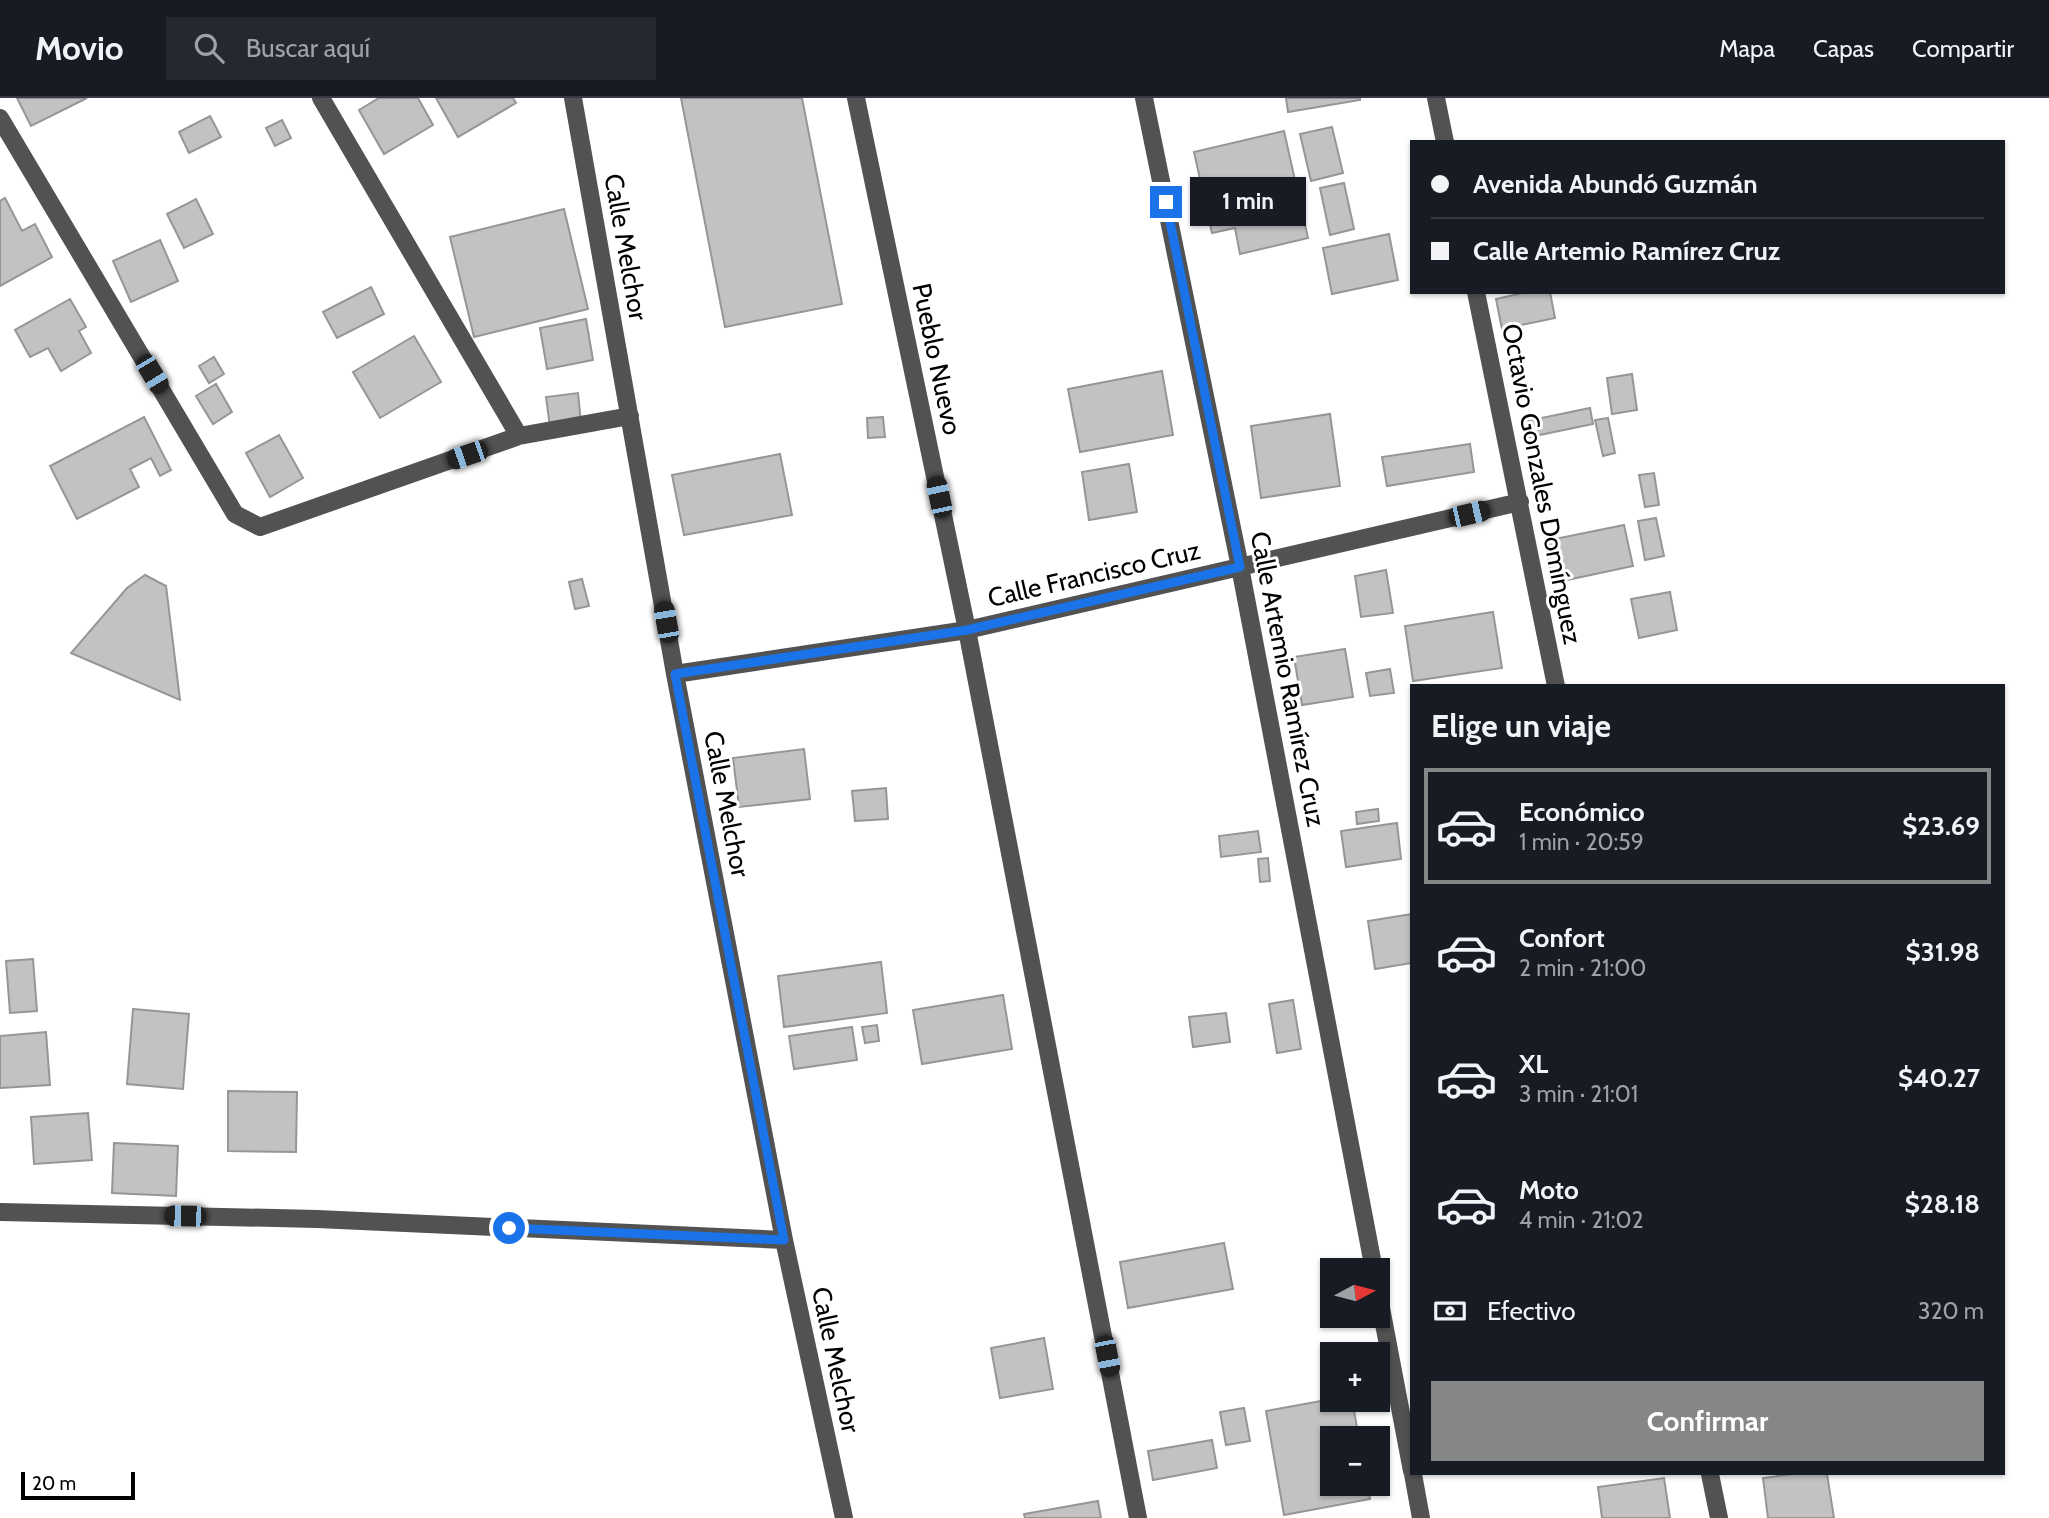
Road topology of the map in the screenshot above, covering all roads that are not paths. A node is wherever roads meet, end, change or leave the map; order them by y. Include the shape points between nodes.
1 (321, 98) edge
2 (573, 98) edge
3 (856, 98) edge
4 (1144, 98) edge
5 (1436, 98) edge
6 (0, 118) edge
7 (1445, 140) edge
8 (1476, 294) edge
9 (630, 416) junction
10 (519, 436) junction
11 (1520, 502) junction
12 (1240, 567) junction
13 (967, 630) junction
14 (675, 674) junction
15 (1556, 684) edge
16 (0, 1212) edge
17 (784, 1240) junction
18 (1372, 1258) edge
19 (1385, 1328) edge
20 (1410, 1461) edge
21 (1413, 1475) edge
22 (1710, 1475) edge
23 (844, 1518) edge
24 (1138, 1518) edge
25 (1421, 1518) edge
26 (1719, 1518) edge

1 - 10 street
2 - 9 street, Calle Melchor
3 - 13 street, Pueblo Nuevo
4 - 12 street, Calle Artemio Ramírez Cruz
5 - 7 street
6 - 10 street via 235,514 260,527
8 - 11 street, Octavio Gonzales Domínguez
9 - 10 street
9 - 14 street, Calle Melchor
11 - 12 street, Calle Francisco Cruz
11 - 15 street, Octavio Gonzales Domínguez
12 - 13 street, Calle Francisco Cruz
12 - 18 street, Calle Artemio Ramírez Cruz
13 - 14 street, Calle Francisco Cruz
13 - 24 street, Pueblo Nuevo
14 - 17 street, Calle Melchor
16 - 17 street via 317,1219
17 - 23 street, Calle Melchor
19 - 20 street
21 - 25 street
22 - 26 street

